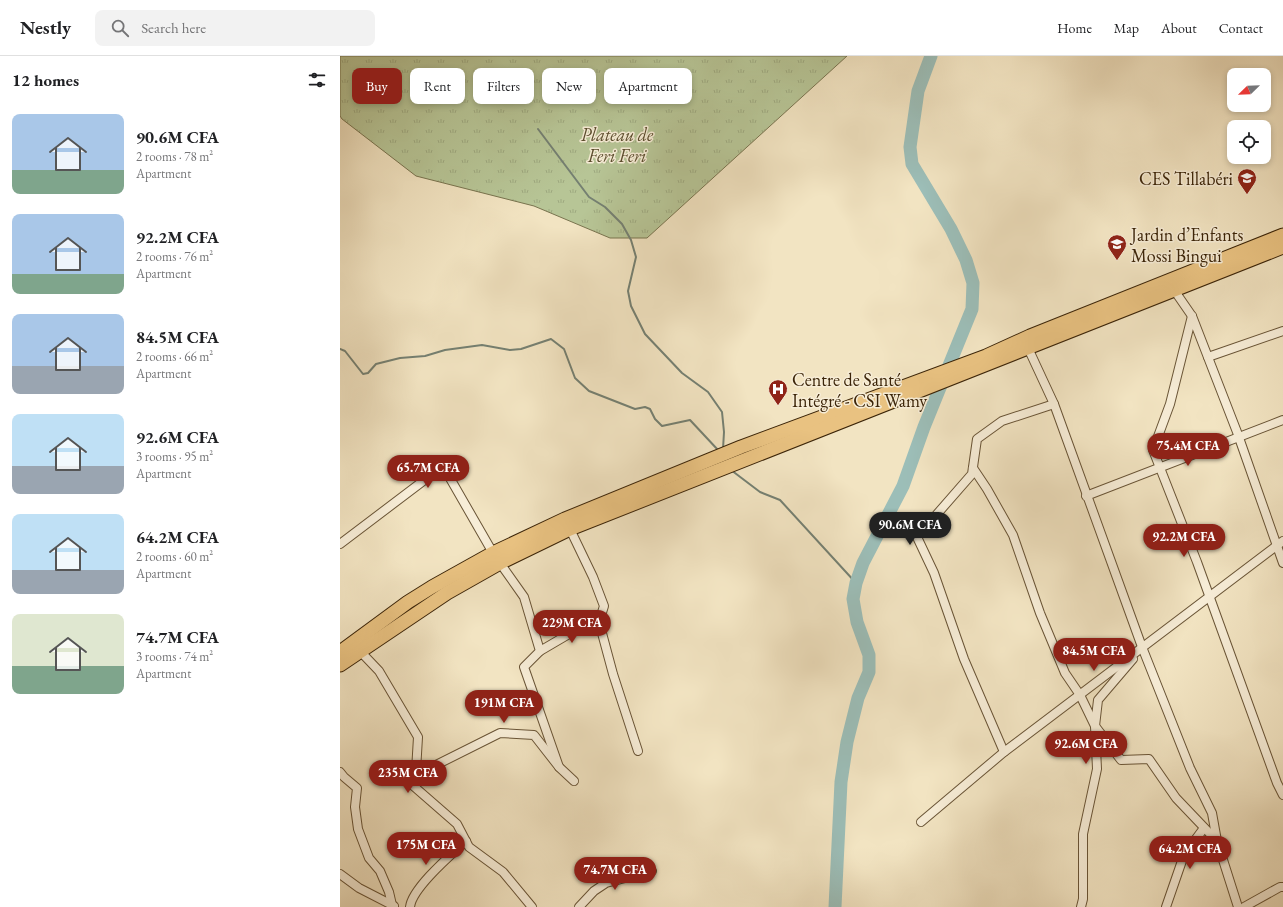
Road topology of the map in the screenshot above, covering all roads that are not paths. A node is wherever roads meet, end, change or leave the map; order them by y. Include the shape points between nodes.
1 (1283, 234) edge
2 (1283, 247) edge
3 (1171, 286) junction
4 (1192, 316) junction
5 (1283, 331) edge
6 (1028, 348) junction
7 (1208, 357) junction
8 (962, 370) junction
9 (1054, 404) junction
10 (1283, 420) edge
11 (1239, 437) junction
12 (973, 468) junction
13 (1160, 468) junction
14 (1086, 496) junction
15 (567, 524) junction
16 (340, 544) edge
17 (1280, 544) edge
18 (496, 558) junction
19 (1283, 563) edge
20 (1209, 597) junction
21 (599, 622) junction
22 (356, 647) junction
23 (1142, 647) junction
24 (540, 651) junction
25 (340, 652) edge
26 (340, 665) edge
27 (1080, 695) junction
28 (1095, 726) junction
29 (638, 751) dead end
30 (1004, 752) junction
31 (559, 767) junction
32 (416, 771) junction
33 (340, 772) edge
34 (574, 781) dead end
35 (1283, 795) edge
36 (921, 822) dead end
37 (1204, 828) junction
38 (466, 841) junction
39 (1217, 841) junction
40 (652, 871) dead end
41 (340, 874) edge
42 (1283, 887) edge
43 (393, 906) edge
44 (410, 907) edge
45 (532, 907) edge
46 (580, 907) edge
47 (1080, 907) edge
48 (1166, 907) edge
49 (1238, 907) edge
50 (1244, 907) edge

1 - 3 main road
2 - 3 main road
3 - 4 street
3 - 6 main road
3 - 8 main road
4 - 7 street
4 - 13 street via 1170,404 1153,450
5 - 7 street
6 - 8 main road
6 - 9 street
7 - 11 street
8 - 15 main road via 859,408
9 - 12 street via 1002,421 977,438
9 - 14 street
10 - 11 street
11 - 13 street
11 - 17 street
12 - 27 street via 1013,535 1052,646 1065,674
12 - 30 street via 972,474 917,537 934,573 964,659
13 - 14 street
13 - 20 street
14 - 23 street
15 - 18 main road
15 - 21 street via 604,606
16 - 18 street via 442,466
17 - 19 street
17 - 20 street
18 - 22 main road via 447,593
18 - 24 street via 524,597
20 - 23 street
20 - 35 street
21 - 24 street via 586,624
21 - 29 street
22 - 25 main road
22 - 26 main road
22 - 32 street via 379,671 418,737
23 - 27 street
23 - 28 street via 1098,700
23 - 39 street via 1190,768 1212,813
24 - 31 street via 524,667
27 - 28 street
27 - 30 street
28 - 37 street via 1121,760 1149,759 1176,798
28 - 47 street via 1096,769 1083,834 1083,899
30 - 36 street
31 - 32 street via 534,735 500,734 426,770
31 - 34 street
32 - 38 street via 410,783 457,824
33 - 43 street via 357,788 355,807 358,829 369,858 380,871
37 - 39 street
37 - 48 street via 1184,855
38 - 44 street via 447,857 423,884
38 - 45 street via 469,847 503,872
39 - 49 street
40 - 46 street via 606,883 594,891
41 - 43 street via 359,888
42 - 50 street

